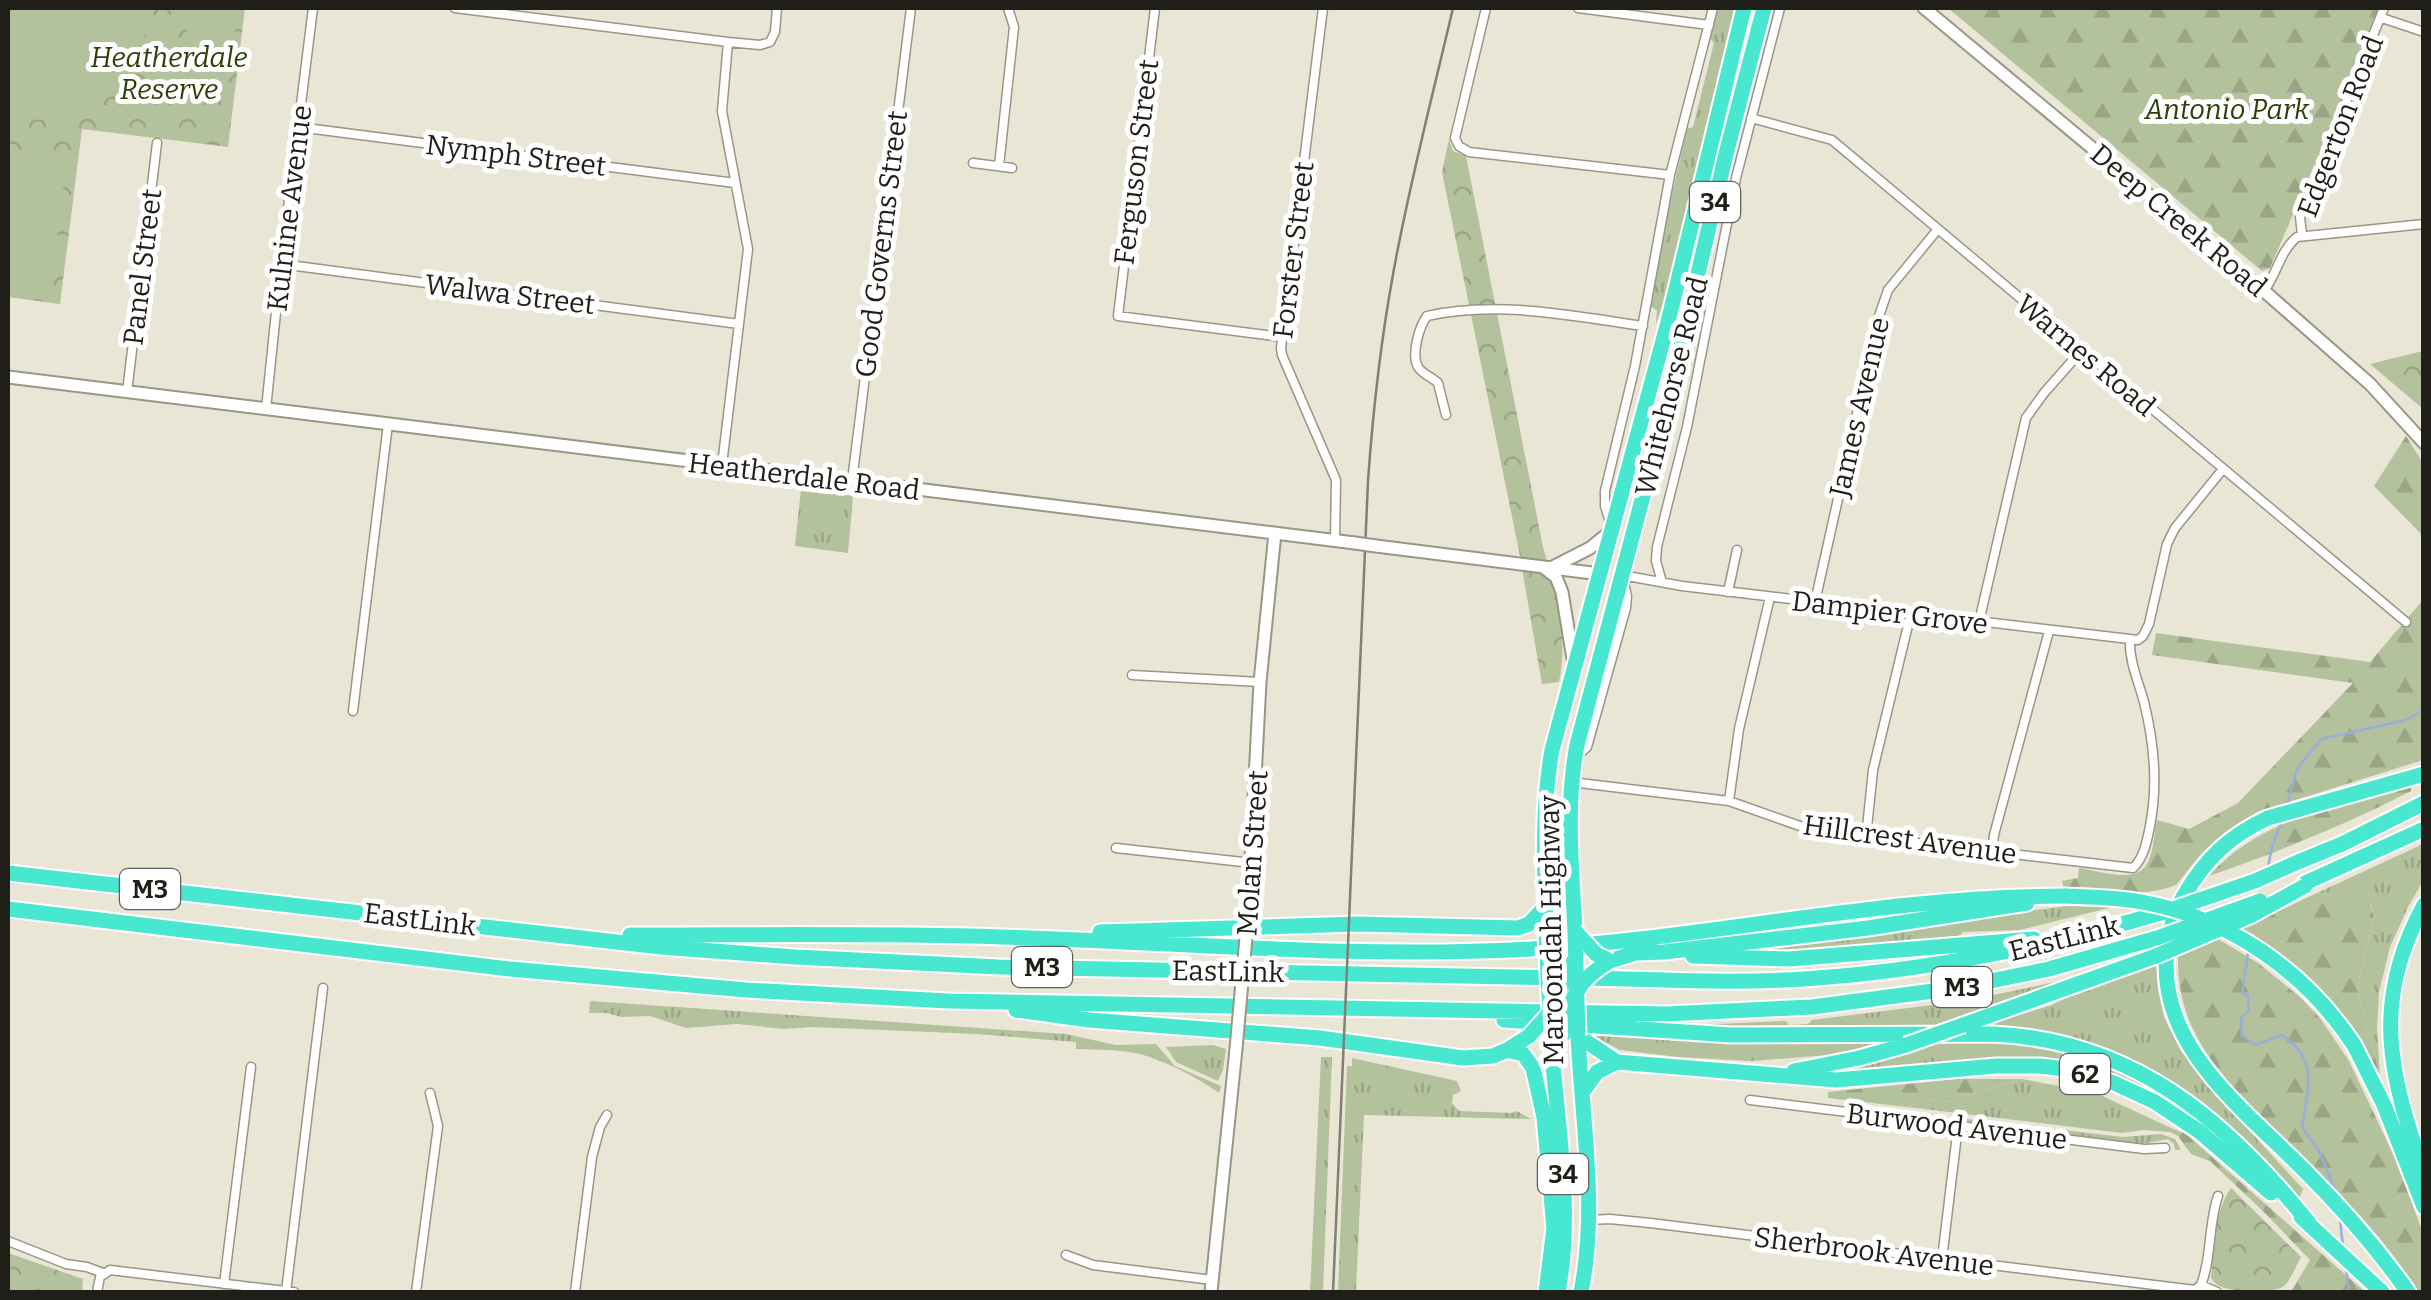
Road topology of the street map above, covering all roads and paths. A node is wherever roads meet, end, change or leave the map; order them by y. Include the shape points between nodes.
1 (313, 8) edge
2 (454, 8) edge
3 (777, 8) edge
4 (910, 8) edge
5 (1008, 8) edge
6 (1155, 8) edge
7 (1323, 8) edge
8 (1486, 8) edge
9 (1578, 8) edge
10 (1714, 8) edge
11 (1744, 8) edge
12 (1764, 8) edge
13 (1780, 8) edge
14 (1924, 8) edge
15 (2383, 13) edge
16 (1709, 25) junction
17 (2424, 32) edge
18 (728, 42) junction
19 (1751, 118) junction
20 (298, 127) junction
21 (156, 143) dead end
22 (973, 164) dead end
23 (999, 166) junction
24 (1012, 168) dead end
25 (1670, 175) junction
26 (735, 183) junction
27 (2424, 224) edge
28 (1938, 229) junction
29 (2302, 235) junction
30 (281, 264) junction
31 (2264, 291) junction
32 (740, 324) junction
33 (1643, 326) junction
34 (1282, 337) junction
35 (2081, 350) junction
36 (8, 377) edge
37 (127, 392) junction
38 (266, 409) junction
39 (1446, 415) dead end
40 (388, 424) junction
41 (2424, 444) edge
42 (722, 465) junction
43 (2223, 469) junction
44 (852, 481) junction
45 (1612, 502) junction
46 (1639, 509) junction
47 (1613, 530) junction
48 (1275, 534) junction
49 (1335, 541) junction
50 (1737, 550) dead end
51 (1546, 567) junction
52 (1600, 574) junction
53 (1622, 574) junction
54 (1662, 582) junction
55 (1728, 592) junction
56 (1770, 597) junction
57 (1815, 602) junction
58 (1911, 614) junction
59 (1979, 622) junction
60 (2406, 622) dead end
61 (2049, 632) junction
62 (2130, 641) junction
63 (1574, 670) junction
64 (1132, 675) dead end
65 (1260, 682) junction
66 (352, 711) dead end
67 (2424, 774) edge
68 (1570, 782) junction
69 (1730, 800) junction
70 (2424, 802) edge
71 (2424, 829) edge
72 (1866, 837) junction
73 (1116, 848) dead end
74 (1992, 852) junction
75 (1252, 863) junction
76 (8, 873) edge
77 (2305, 884) junction
78 (2065, 896) junction
79 (2424, 905) edge
80 (1546, 906) junction
81 (8, 909) edge
82 (1574, 931) junction
83 (556, 934) junction
84 (2088, 934) junction
85 (1001, 937) junction
86 (1664, 952) junction
87 (1576, 956) junction
88 (1610, 961) junction
89 (323, 988) dead end
90 (1576, 991) junction
91 (948, 1001) junction
92 (1216, 1004) junction
93 (1552, 1008) junction
94 (1565, 1032) junction
95 (1508, 1050) junction
96 (1617, 1062) junction
97 (251, 1068) dead end
98 (1777, 1074) junction
99 (1582, 1092) junction
100 (430, 1094) dead end
101 (1750, 1100) dead end
102 (608, 1115) dead end
103 (1958, 1126) junction
104 (2165, 1148) dead end
105 (2424, 1173) edge
106 (2218, 1196) dead end
107 (2424, 1207) edge
108 (1588, 1220) junction
109 (2309, 1223) junction
110 (8, 1242) edge
111 (1066, 1255) dead end
112 (1942, 1260) junction
113 (100, 1277) junction
114 (224, 1284) junction
115 (2201, 1285) junction
116 (1212, 1286) edge
117 (235, 1289) edge
118 (97, 1292) edge
119 (286, 1292) edge
120 (294, 1292) edge
121 (416, 1292) edge
122 (575, 1292) edge
123 (1546, 1292) edge
124 (1558, 1292) edge
125 (1580, 1292) edge
126 (2217, 1292) edge
127 (2382, 1292) edge
128 (2408, 1292) edge

1 - 20 street, Kulnine Avenue
2 - 18 street
3 - 18 street via 770,42
4 - 44 street, Good Governs Street
5 - 23 street via 1014,27
6 - 34 street, Ferguson Street via 1118,316
7 - 34 street, Forster Street
8 - 25 street via 1458,146
9 - 16 street
10 - 16 street, Whitehorse Road
11 - 45 highway, Whitehorse Road / 34 via 1667,326
12 - 46 highway, Whitehorse Road / 34
13 - 19 street, Whitehorse Road
14 - 31 main road, Deep Creek Road
15 - 17 street
15 - 29 street, Edgerton Road via 2300,217
16 - 25 street, Whitehorse Road
18 - 26 street via 722,110
19 - 28 street, Warnes Road via 1832,140
19 - 54 street, Whitehorse Road via 1657,547
20 - 26 street, Nymph Street
20 - 30 street, Kulnine Avenue
21 - 37 street, Panel Street
22 - 23 street
23 - 24 street
25 - 33 street, Whitehorse Road
26 - 32 street via 748,249
27 - 29 street
28 - 35 street, Warnes Road
28 - 57 street, James Avenue via 1888,290 1878,318
29 - 31 street, Edgerton Road via 2291,240
30 - 32 street, Walwa Street
30 - 38 street, Kulnine Avenue
31 - 41 main road, Deep Creek Road via 2370,384
32 - 42 street
33 - 39 street via 1490,309 1427,316 1416,363 1438,383
33 - 45 street, Whitehorse Road via 1605,491
34 - 49 street, Forster Street via 1282,355 1336,480
35 - 43 street, Warnes Road
35 - 59 street via 2026,418
36 - 37 main road, Heatherdale Road
37 - 38 main road, Heatherdale Road
38 - 40 main road, Heatherdale Road
40 - 42 main road, Heatherdale Road
40 - 66 street
42 - 44 main road, Heatherdale Road
43 - 60 street, Warnes Road
43 - 62 street via 2175,528 2149,624
44 - 48 main road, Heatherdale Road
45 - 46 highway
45 - 47 highway, Whitehorse Road / 34
46 - 53 highway, Whitehorse Road / 34
47 - 51 main road
47 - 52 highway, Whitehorse Road / 34
48 - 49 main road, Heatherdale Road
48 - 65 main road, Molan Street
49 - 51 main road, Heatherdale Road, bridge
50 - 55 street
51 - 52 main road, Heatherdale Road
51 - 63 main road via 1562,592
52 - 53 highway
52 - 63 highway, Maroondah Highway / 34
53 - 54 street, Dampier Grove
53 - 68 highway, Maroondah Highway / 34
54 - 55 street, Dampier Grove
55 - 56 street, Dampier Grove
56 - 57 street, Dampier Grove
56 - 69 street
57 - 58 street, Dampier Grove
58 - 59 street, Dampier Grove
58 - 72 street via 1873,770
59 - 61 street, Dampier Grove
61 - 62 street, Dampier Grove
61 - 74 street
62 - 74 street, Hillcrest Avenue via 2155,785 2140,862 2133,868
63 - 80 highway, Maroondah Highway / 34 via 1548,770
64 - 65 street
65 - 75 main road, Molan Street
67 - 128 highway via 2248,827 2214,853 2179,905 2166,966 2181,1032 2194,1055
68 - 69 street, Hillcrest Avenue
68 - 82 highway, Maroondah Highway / 34
69 - 72 street, Hillcrest Avenue via 1814,830
70 - 84 highway, EastLink / M3, bridge via 2254,881
71 - 77 highway, EastLink / M3
72 - 74 street, Hillcrest Avenue
73 - 75 street
75 - 116 main road, Molan Street, bridge
76 - 83 highway, EastLink / M3
77 - 92 highway, EastLink / M3, bridge via 2049,969 1876,1000 1666,1014
77 - 98 highway, bridge via 2156,956 1906,1044
78 - 85 highway via 1975,898 1529,949 1318,950
78 - 86 highway
78 - 107 highway, bridge via 2139,901 2197,917 2265,953 2318,999 2354,1044
79 - 105 highway via 2394,982 2389,1040
80 - 85 highway via 1518,928 1357,924
80 - 93 highway, Maroondah Highway / 34, bridge
81 - 91 highway, EastLink / M3 via 570,975
82 - 87 highway, Maroondah Highway / 34, bridge
82 - 88 highway, bridge
83 - 84 highway, EastLink / M3 via 901,963 1698,981 1905,970
83 - 85 highway
84 - 86 highway via 1789,958
86 - 88 highway
87 - 90 highway, Maroondah Highway / 34, bridge
87 - 93 highway, bridge
88 - 90 highway, bridge
89 - 119 street
90 - 94 highway, Maroondah Highway / 34, bridge
91 - 92 highway, EastLink / M3
91 - 95 highway via 1463,1058
92 - 109 highway via 1731,1035 2036,1037 2111,1058 2176,1093
93 - 94 highway, Maroondah Highway / 34, bridge
93 - 95 highway, bridge
94 - 96 highway, 62
94 - 99 highway, Maroondah Highway / 34
94 - 124 highway, Maroondah Highway / 34 via 1552,1055 1566,1196
95 - 123 highway via 1526,1058 1540,1093 1553,1201
96 - 98 highway, 62
96 - 99 highway via 1592,1076
97 - 114 street
98 - 109 highway, 62 via 1836,1080 2018,1065 2091,1075 2178,1116
99 - 108 highway, Maroondah Highway / 34
100 - 121 street via 438,1126
101 - 103 street, Burwood Avenue
102 - 122 street via 592,1157
103 - 104 street, Burwood Avenue
103 - 112 street
106 - 115 street
108 - 112 street, Sherbrook Avenue
108 - 125 highway, Maroondah Highway / 34
109 - 127 highway, 62
110 - 113 street via 88,1267
111 - 116 street
112 - 115 street, Sherbrook Avenue via 2194,1290
113 - 114 street via 110,1270
113 - 118 street
114 - 117 street
115 - 126 street, Sherbrook Avenue
117 - 119 street
119 - 120 street

